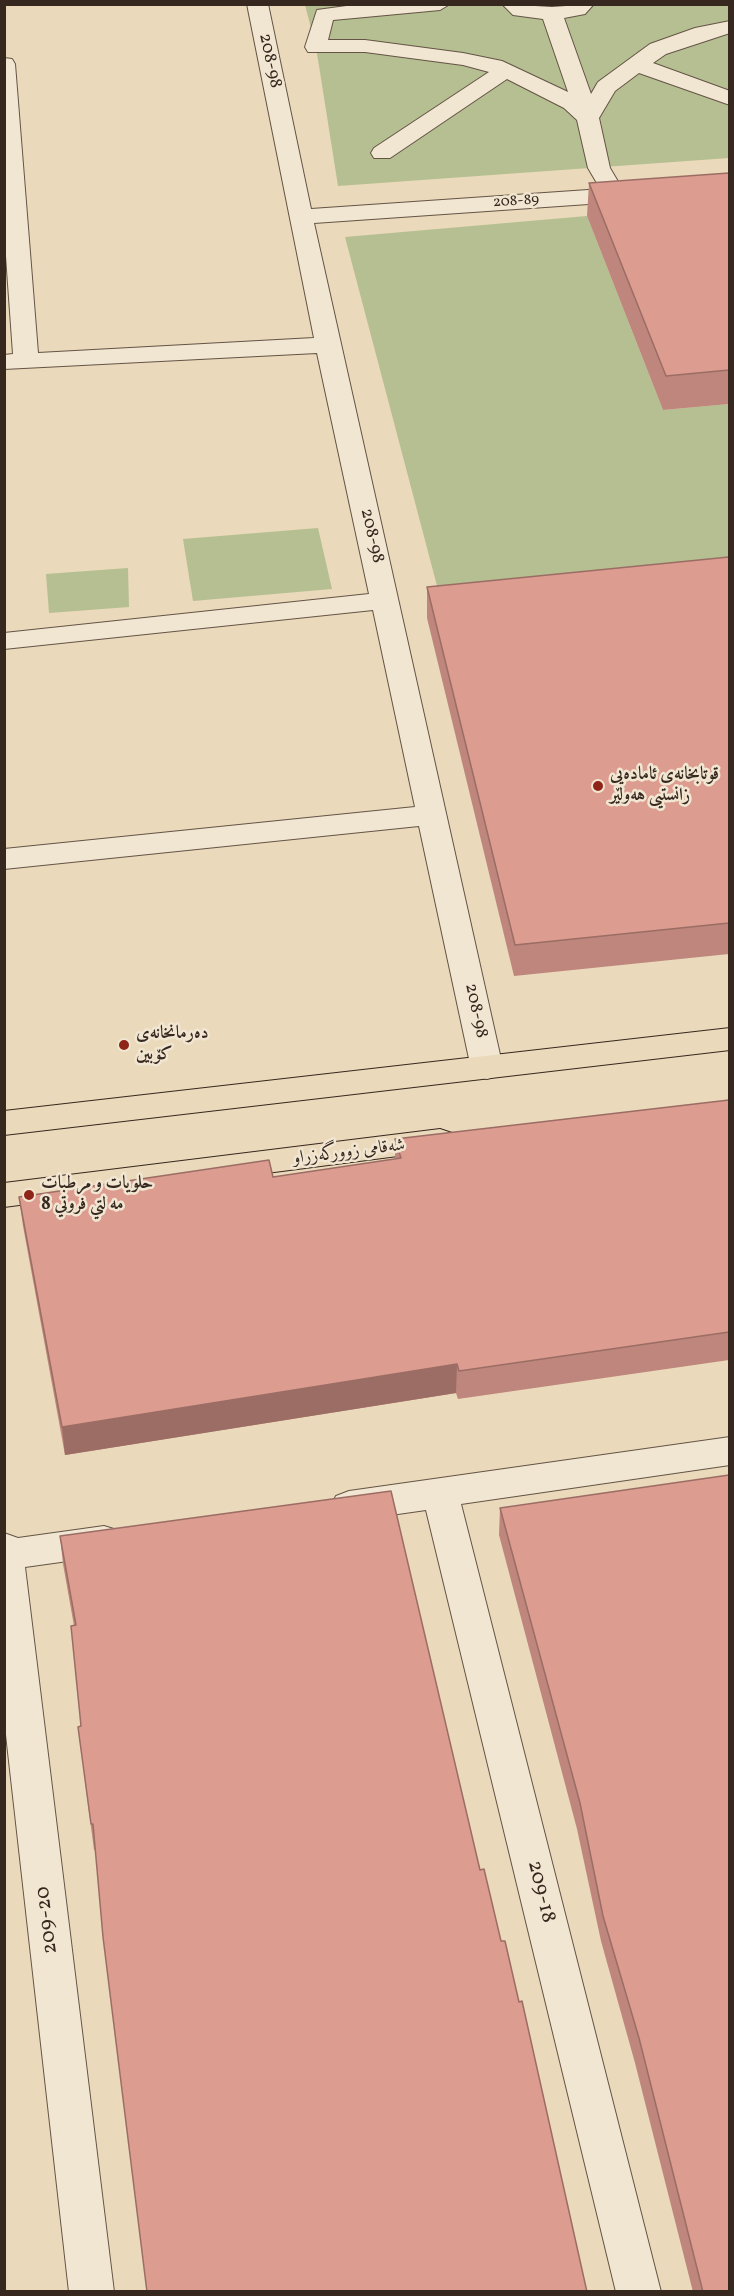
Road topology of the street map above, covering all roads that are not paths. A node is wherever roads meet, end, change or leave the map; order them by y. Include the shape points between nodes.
1 (257, 4) edge
2 (440, 4) edge
3 (512, 4) edge
4 (584, 4) edge
5 (552, 13) junction
6 (729, 27) edge
7 (4, 64) edge
8 (636, 64) junction
9 (505, 71) junction
10 (729, 99) edge
11 (588, 118) junction
12 (382, 153) dead end
13 (650, 193) edge
14 (615, 195) junction
15 (302, 217) junction
16 (328, 345) junction
17 (15, 362) edge
18 (386, 601) junction
19 (4, 641) edge
20 (431, 815) junction
21 (4, 859) edge
22 (729, 1039) edge
23 (487, 1068) junction
24 (4, 1123) edge
25 (468, 1138) edge
26 (4, 1195) edge
27 (729, 1451) edge
28 (440, 1493) junction
29 (311, 1511) edge
30 (135, 1536) edge
31 (5, 1552) edge
32 (92, 2292) edge
33 (639, 2292) edge

1 - 15 street, 208-98
2 - 9 street via 324,14 316,47 365,46 419,52
3 - 5 street via 520,11
4 - 5 street via 578,10
5 - 11 street
6 - 8 street via 658,49
7 - 17 street
8 - 10 street
8 - 11 street via 606,87
9 - 11 street via 572,103
9 - 12 street
11 - 14 street via 599,168
13 - 14 street, 208-89
14 - 15 street, 208-89
15 - 16 street, 208-98
16 - 17 street
16 - 18 street, 208-98
18 - 19 street
18 - 20 street, 208-98
20 - 21 street
20 - 23 street, 208-98
22 - 23 main road
23 - 24 main road
25 - 26 main road, شەقامی زوورگەزراو
27 - 28 street
28 - 29 street
28 - 33 street, 209-18
30 - 31 street
31 - 32 street, 209-20

